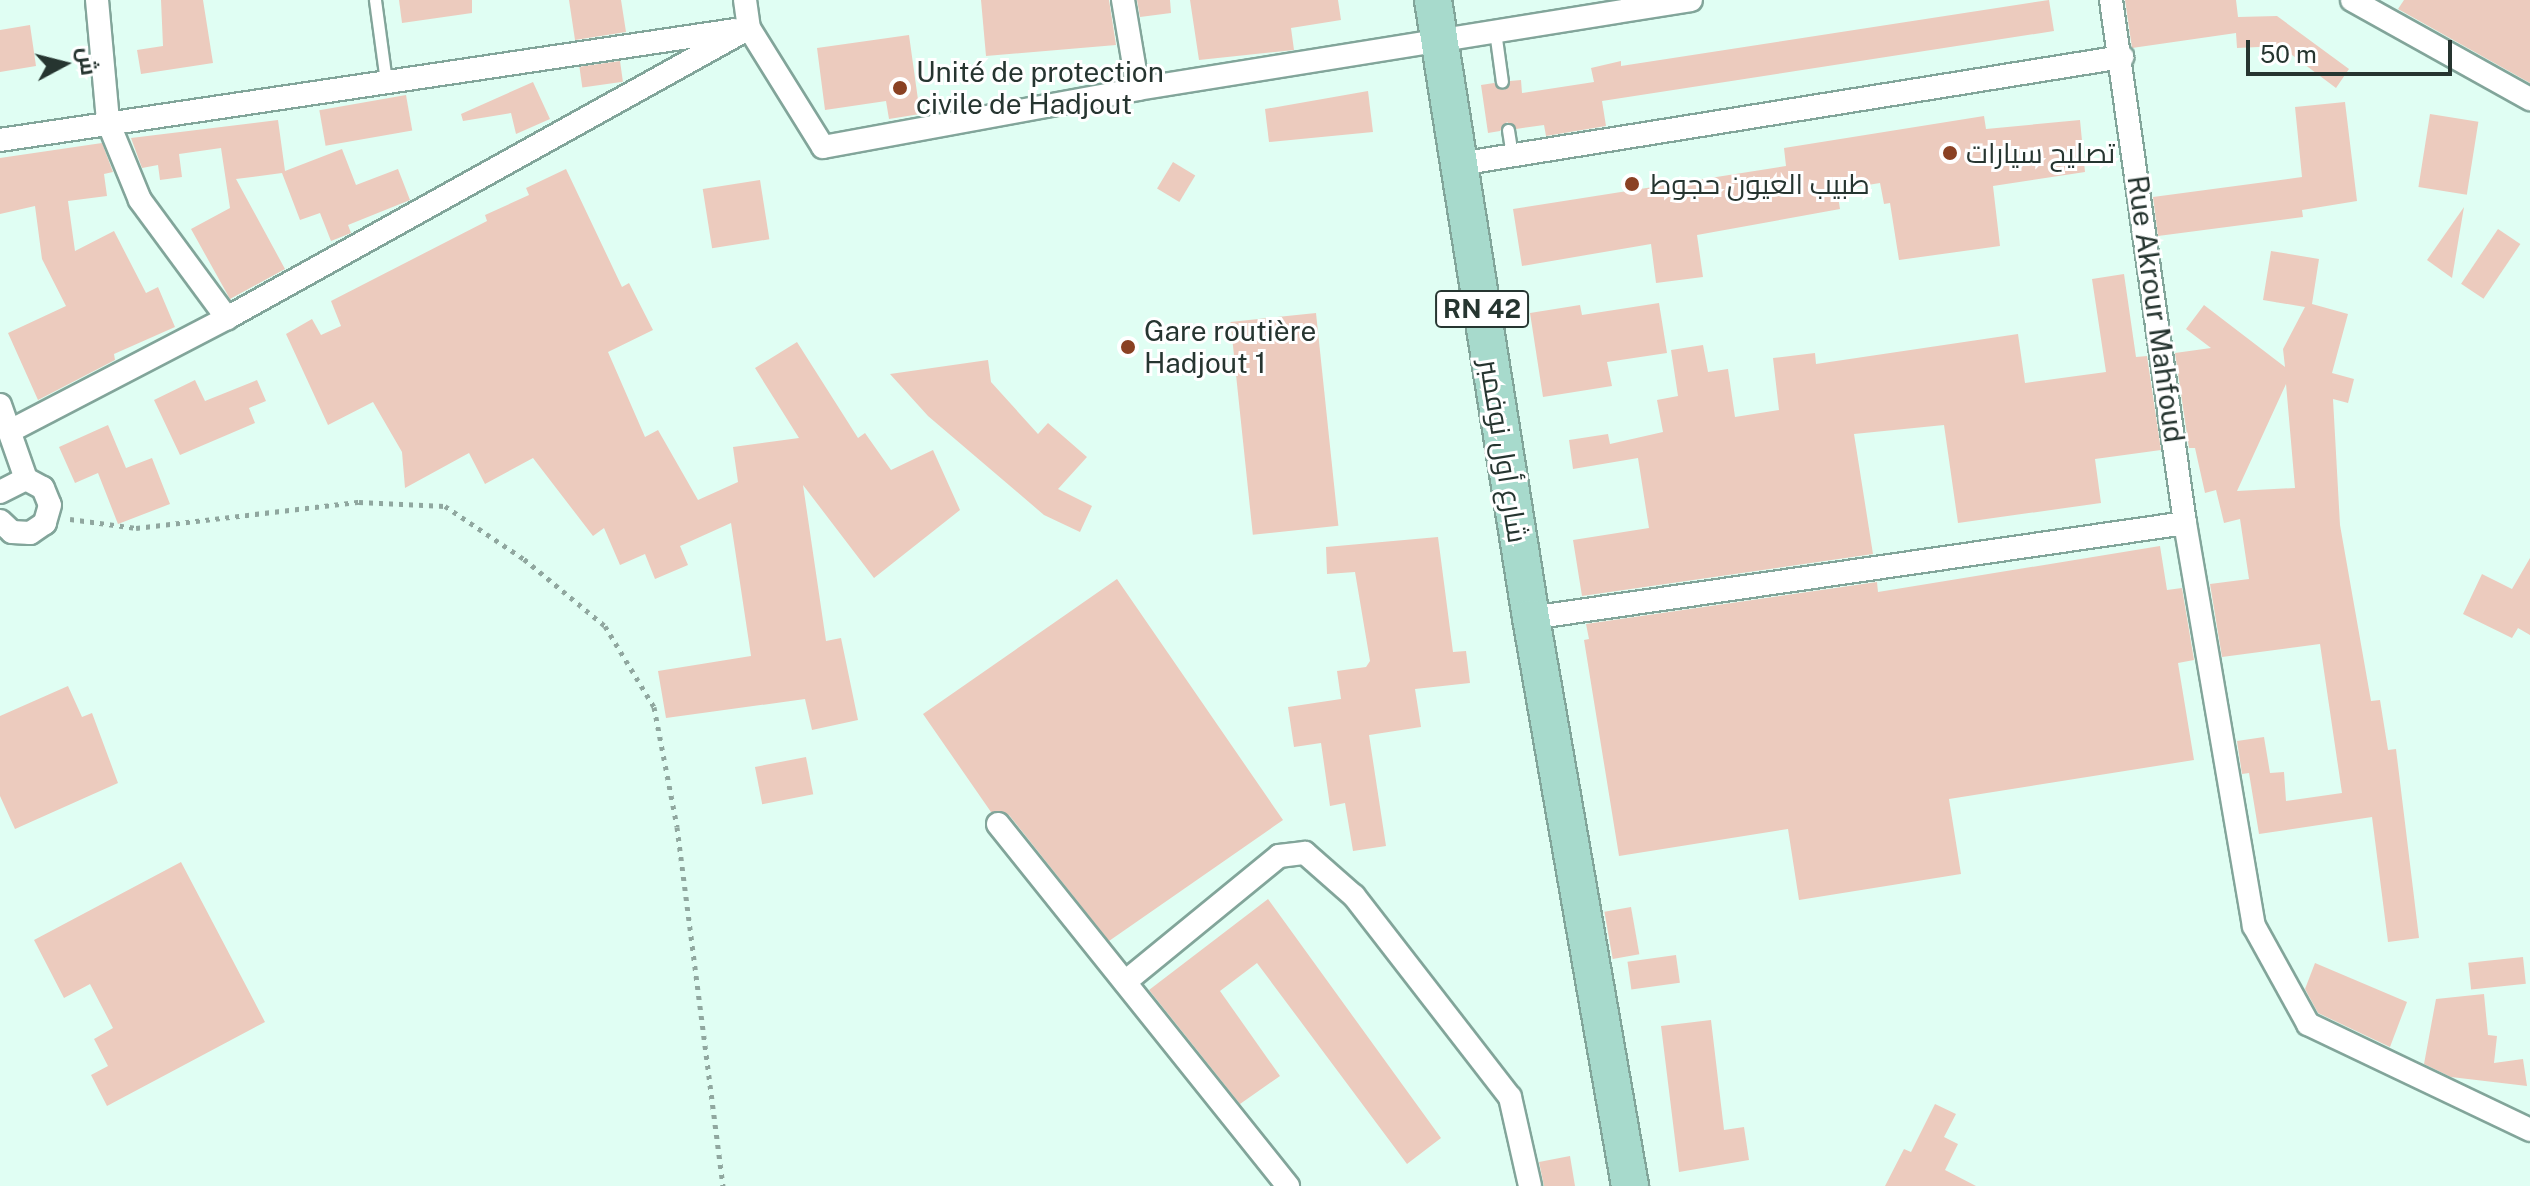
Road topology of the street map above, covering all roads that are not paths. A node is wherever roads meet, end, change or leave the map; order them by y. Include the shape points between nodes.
1 (97, 0) edge
2 (375, 0) edge
3 (745, 0) edge
4 (1123, 0) edge
5 (1433, 0) edge
6 (1691, 0) edge
7 (2111, 0) edge
8 (2352, 0) edge
9 (749, 28) junction
10 (1495, 30) junction
11 (1440, 39) junction
12 (2122, 57) junction
13 (386, 81) junction
14 (1502, 82) dead end
15 (1138, 89) junction
16 (2530, 99) edge
17 (108, 122) junction
18 (1508, 130) dead end
19 (0, 140) edge
20 (1512, 155) junction
21 (1459, 164) junction
22 (227, 318) junction
23 (0, 405) edge
24 (12, 430) junction
25 (8, 485) edge
26 (0, 521) edge
27 (2185, 523) junction
28 (1531, 618) junction
29 (998, 824) dead end
30 (1125, 982) junction
31 (2530, 1130) edge
32 (1288, 1186) edge
33 (1530, 1186) edge
34 (1630, 1186) edge

1 - 17 street
2 - 13 lane
3 - 9 street
4 - 15 street
5 - 11 main road, شارع أول نوفمبر / RN 42
6 - 10 street
7 - 12 street, Rue Akrour Mahfoud
8 - 16 street
9 - 13 street
9 - 15 street via 823,147
9 - 22 street
10 - 11 street
10 - 14 lane
11 - 15 street
11 - 21 main road, شارع أول نوفمبر / RN 42
12 - 20 street
12 - 27 street, Rue Akrour Mahfoud
13 - 17 street
17 - 19 street
17 - 22 street via 153,223
18 - 20 lane
20 - 21 street
21 - 28 main road, شارع أول نوفمبر / RN 42
22 - 24 street
23 - 24 street
24 - 25 street
25 - 26 street via 43,488 49,514 30,533 12,532
27 - 28 street
27 - 31 street, Rue Akrour Mahfoud via 2254,926 2308,1024
28 - 34 main road, RN 42
29 - 30 street
30 - 32 street
30 - 33 street via 1279,856 1305,853 1354,896 1510,1097

